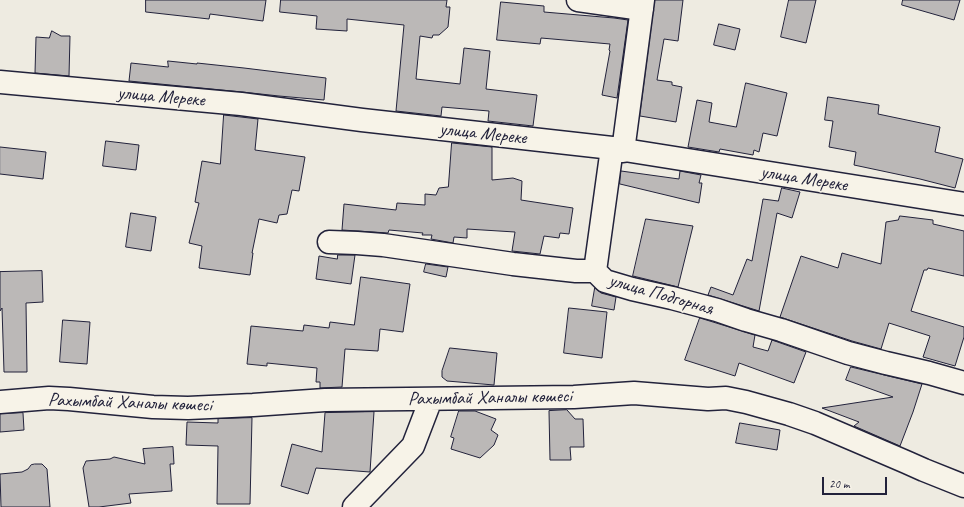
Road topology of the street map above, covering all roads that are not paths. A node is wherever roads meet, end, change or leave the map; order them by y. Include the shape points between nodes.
1 (578, 0) edge
2 (643, 4) edge
3 (0, 82) edge
4 (617, 150) junction
5 (964, 204) edge
6 (329, 242) dead end
7 (595, 271) junction
8 (964, 383) edge
9 (431, 399) junction
10 (0, 402) edge
11 (964, 486) edge
12 (354, 507) edge

1 - 2 street
2 - 4 street
3 - 4 street, улица Мереке via 241,104
4 - 5 street, улица Мереке
4 - 7 street
6 - 7 street, улица Подгорная via 357,242 520,265
7 - 8 street, улица Подгорная via 605,281 717,310 848,353
9 - 10 street, Рахымбай Ханалы көшесі via 326,400 188,408 49,398
9 - 11 street, Рахымбай Ханалы көшесі via 574,397 634,393 726,398 815,423
9 - 12 street via 413,446

